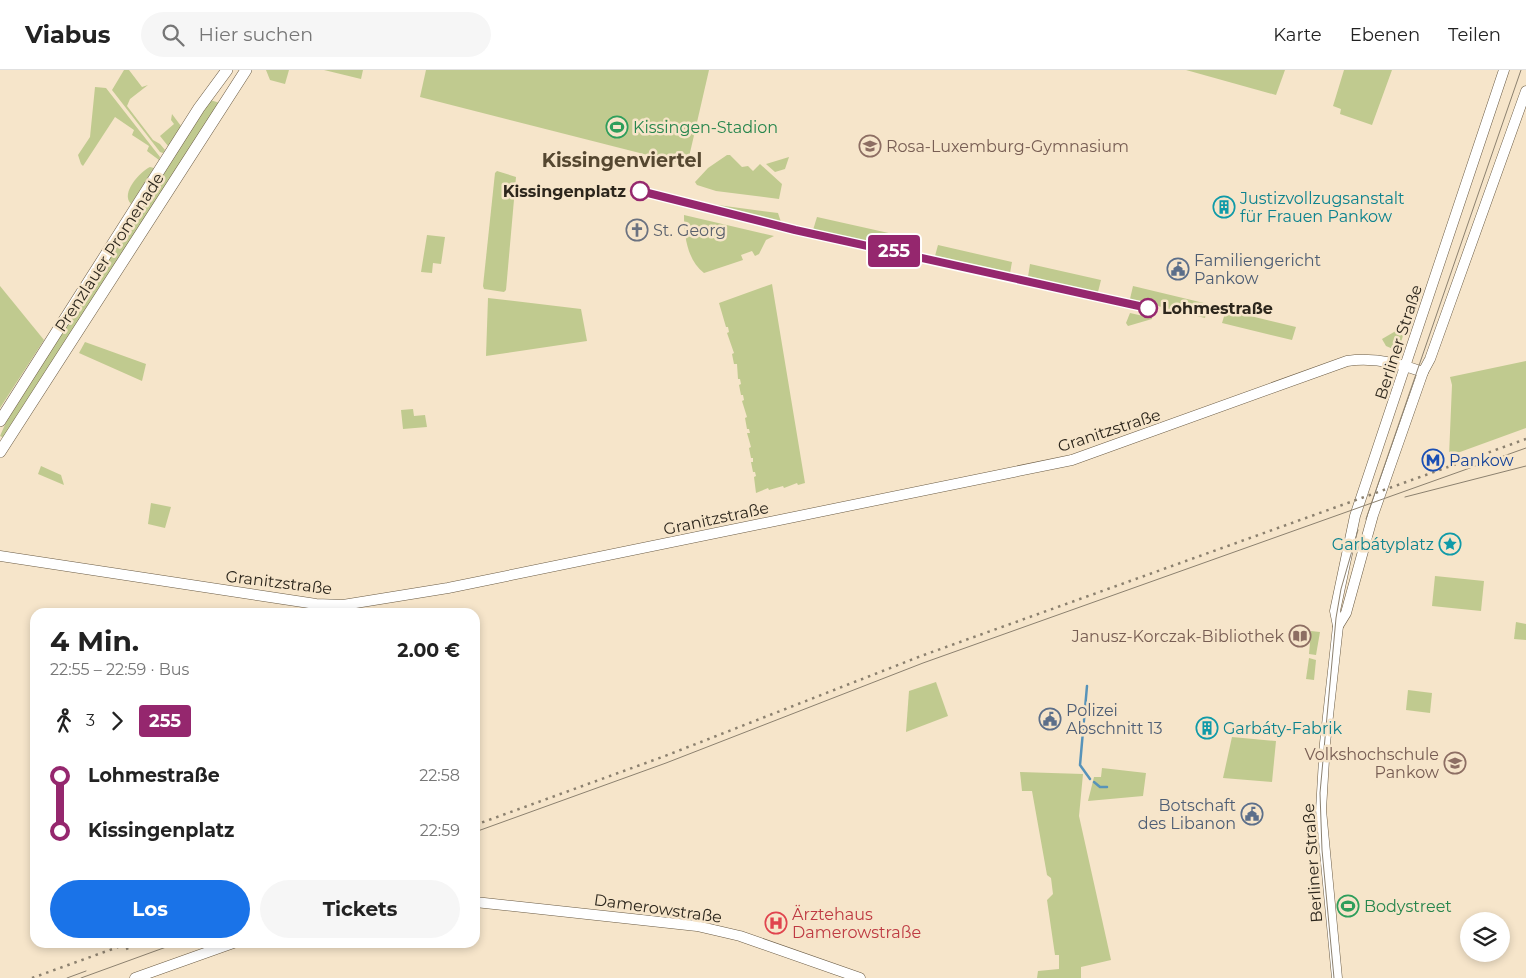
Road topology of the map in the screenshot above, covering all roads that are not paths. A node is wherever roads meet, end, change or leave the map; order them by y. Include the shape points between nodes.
1 (227, 70) edge
2 (246, 70) edge
3 (1504, 70) edge
4 (1526, 91) edge
5 (1406, 366) junction
6 (1423, 372) junction
7 (0, 421) edge
8 (0, 452) edge
9 (0, 556) edge
10 (1338, 626) junction
11 (480, 903) edge
12 (219, 948) edge
13 (135, 978) edge
14 (860, 978) edge
15 (1336, 978) edge

1 - 7 main road, Prenzlauer Promenade via 199,108
2 - 8 main road, Prenzlauer Promenade
3 - 5 main road, Berliner Straße
4 - 6 main road, Berliner Straße
5 - 6 main road, Granitzstraße
5 - 9 main road, Granitzstraße via 1366,360 1347,361 1072,460 508,576 343,605 316,604
5 - 10 main road, Berliner Straße via 1352,529 1335,611
6 - 10 main road, Berliner Straße via 1373,515 1346,613
10 - 15 main road, Berliner Straße via 1324,753 1322,810
11 - 14 main road, Damerowstraße via 697,926 740,936
12 - 13 main road

